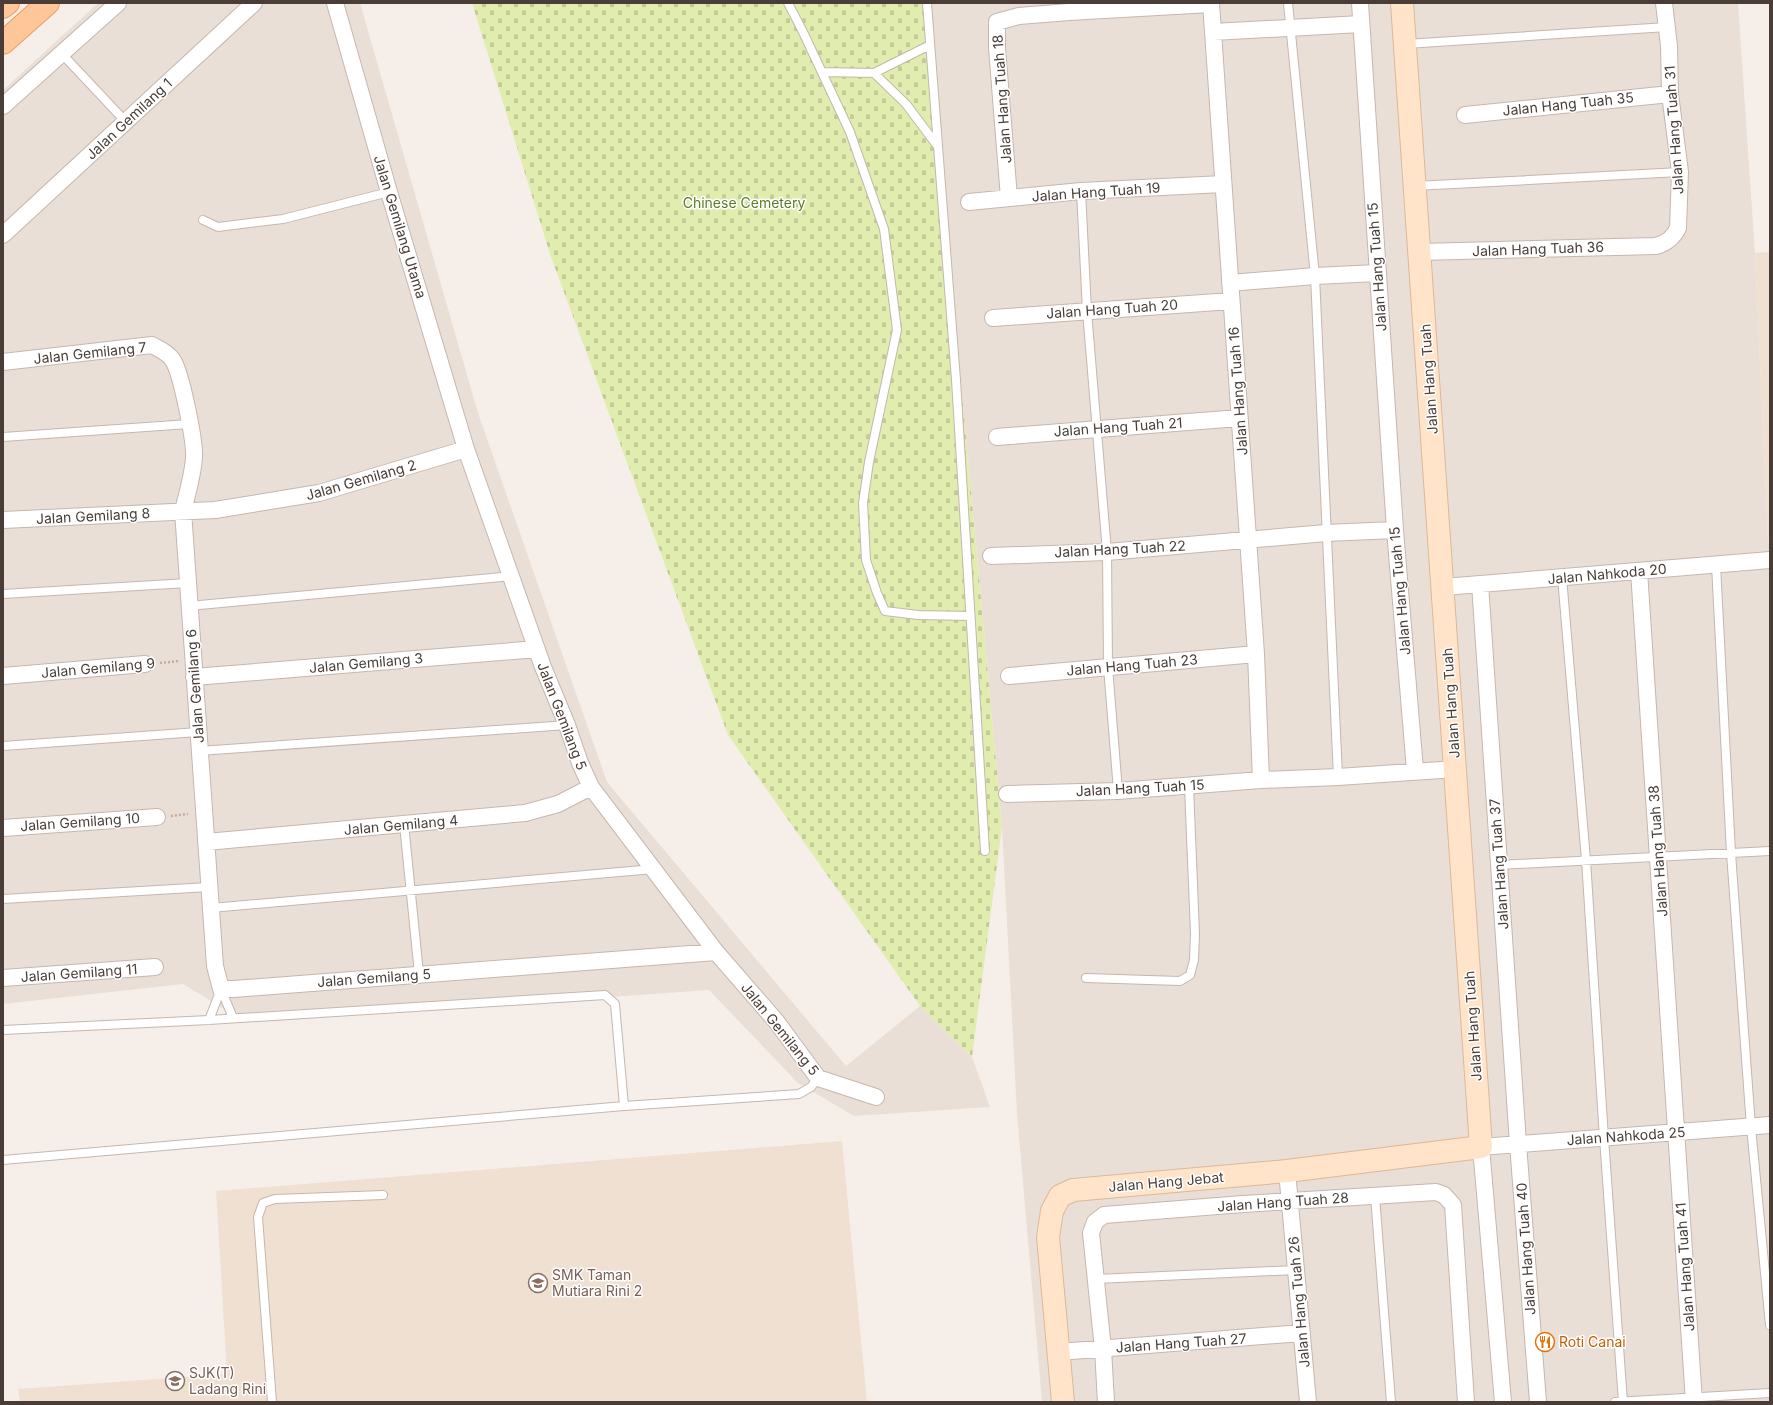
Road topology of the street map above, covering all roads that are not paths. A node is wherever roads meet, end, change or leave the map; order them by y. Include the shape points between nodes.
1 (8, 3) edge
2 (48, 3) edge
3 (118, 3) edge
4 (254, 3) edge
5 (335, 3) edge
6 (788, 3) edge
7 (927, 3) edge
8 (1211, 3) edge
9 (1288, 3) edge
10 (1360, 3) edge
11 (1402, 3) edge
12 (1664, 3) edge
13 (1068, 7) edge
14 (3, 8) edge
15 (1361, 24) junction
16 (1667, 27) junction
17 (1290, 28) junction
18 (1213, 32) junction
19 (3, 42) edge
20 (1405, 44) junction
21 (930, 45) junction
22 (62, 54) junction
23 (822, 72) junction
24 (874, 73) junction
25 (1670, 94) junction
26 (3, 106) edge
27 (1465, 115) dead end
28 (126, 122) junction
29 (936, 144) junction
30 (1680, 172) junction
31 (1223, 184) junction
32 (1415, 186) junction
33 (1080, 191) junction
34 (389, 192) junction
35 (1009, 198) junction
36 (969, 202) dead end
37 (203, 220) dead end
38 (3, 234) edge
39 (1656, 246) joint
40 (1420, 252) junction
41 (1377, 273) junction
42 (1315, 276) junction
43 (1230, 283) junction
44 (1231, 301) junction
45 (1087, 311) junction
46 (993, 318) dead end
47 (173, 359) joint
48 (3, 362) edge
49 (1240, 418) junction
50 (189, 424) junction
51 (1097, 429) junction
52 (3, 437) edge
53 (997, 437) dead end
54 (466, 449) junction
55 (183, 511) junction
56 (3, 520) edge
57 (1395, 530) junction
58 (1326, 533) junction
59 (1248, 541) junction
60 (1107, 552) junction
61 (991, 556) dead end
62 (1770, 560) edge
63 (1716, 565) junction
64 (1639, 571) junction
65 (512, 576) junction
66 (1562, 577) junction
67 (188, 583) junction
68 (1480, 584) junction
69 (1444, 587) junction
70 (3, 594) edge
71 (189, 606) junction
72 (970, 616) junction
73 (537, 649) junction
74 (1256, 654) junction
75 (145, 664) road end
76 (1108, 667) junction
77 (3, 676) edge
78 (1009, 676) dead end
79 (194, 677) junction
80 (567, 724) junction
81 (198, 732) junction
82 (3, 746) edge
83 (200, 751) junction
84 (1456, 769) junction
85 (1415, 770) junction
86 (1338, 777) junction
87 (1261, 780) junction
88 (1188, 786) junction
89 (591, 787) junction
90 (1118, 791) junction
91 (1007, 794) dead end
92 (157, 817) road end
93 (404, 824) junction
94 (3, 828) edge
95 (206, 842) junction
96 (985, 851) dead end
97 (1770, 851) edge
98 (1731, 853) junction
99 (1658, 857) junction
100 (1586, 860) junction
101 (1499, 865) junction
102 (654, 868) junction
103 (209, 887) junction
104 (412, 890) junction
105 (3, 899) edge
106 (211, 908) junction
107 (716, 952) junction
108 (155, 967) dead end
109 (419, 974) junction
110 (3, 978) edge
111 (1086, 978) dead end
112 (221, 989) junction
113 (233, 1018) junction
114 (209, 1020) junction
115 (3, 1030) edge
116 (818, 1078) junction
117 (876, 1098) dead end
118 (624, 1106) junction
119 (1770, 1125) edge
120 (1751, 1127) junction
121 (1677, 1132) junction
122 (1604, 1138) junction
123 (1518, 1144) junction
124 (1482, 1147) junction
125 (3, 1160) edge
126 (1287, 1171) junction
127 (383, 1195) dead end
128 (1375, 1196) junction
129 (1291, 1201) junction
130 (1297, 1270) junction
131 (1096, 1279) junction
132 (1770, 1325) edge
133 (1302, 1333) junction
134 (1103, 1349) junction
135 (1059, 1352) junction
136 (1770, 1393) edge
137 (1694, 1400) edge
138 (272, 1402) edge
139 (1064, 1402) edge
140 (1106, 1402) edge
141 (1308, 1402) edge
142 (1391, 1402) edge
143 (1466, 1402) edge
144 (1503, 1402) edge
145 (1538, 1402) edge
146 (1620, 1402) edge

1 - 14 main road
2 - 19 main road
3 - 22 street
4 - 28 street, Jalan Gemilang 1
5 - 34 street, Jalan Gemilang Utama
6 - 23 lane
7 - 21 lane
8 - 13 street, Jalan Hang Tuah 18
8 - 18 street, Jalan Hang Tuah 16
9 - 17 lane
10 - 15 street, Jalan Hang Tuah 15
11 - 20 street, Jalan Hang Tuah
12 - 16 street, Jalan Hang Tuah 31
13 - 35 street, Jalan Hang Tuah 18 via 997,22
15 - 17 street
15 - 41 street, Jalan Hang Tuah 15
16 - 20 lane
16 - 25 street, Jalan Hang Tuah 31
17 - 18 street
17 - 42 lane
18 - 31 street, Jalan Hang Tuah 16
20 - 32 street, Jalan Hang Tuah
21 - 24 lane
21 - 29 lane
22 - 26 street
22 - 28 lane
23 - 24 lane
23 - 72 lane via 850,132 884,229 897,330 863,503 866,560 885,611 918,615
24 - 29 lane via 906,104
25 - 27 street, Jalan Hang Tuah 35
25 - 30 street, Jalan Hang Tuah 31
28 - 38 street, Jalan Gemilang 1
29 - 72 lane via 956,380
30 - 32 lane
30 - 39 street, Jalan Hang Tuah 31 via 1678,228 1665,244
31 - 33 street, Jalan Hang Tuah 19
31 - 43 street, Jalan Hang Tuah 16
32 - 40 street, Jalan Hang Tuah
33 - 35 street, Jalan Hang Tuah 19
33 - 45 lane
34 - 37 lane via 283,219 218,227
34 - 54 street, Jalan Gemilang Utama
35 - 36 street, Jalan Hang Tuah 19
39 - 40 street, Jalan Hang Tuah 36
40 - 69 street, Jalan Hang Tuah
41 - 42 street
41 - 57 street, Jalan Hang Tuah 15
42 - 43 street
42 - 58 lane
43 - 44 street, Jalan Hang Tuah 16
44 - 45 street, Jalan Hang Tuah 20
44 - 49 street, Jalan Hang Tuah 16
45 - 46 street, Jalan Hang Tuah 20
45 - 51 lane
47 - 48 street, Jalan Gemilang 7 via 152,345
47 - 50 street, Jalan Gemilang 6 via 183,390
49 - 51 street, Jalan Hang Tuah 21
49 - 59 street, Jalan Hang Tuah 16
50 - 52 lane
50 - 55 street, Jalan Gemilang 6 via 194,456
51 - 53 street, Jalan Hang Tuah 21
51 - 60 lane
54 - 55 street, Jalan Gemilang 2 via 320,493 214,510
54 - 65 street, Jalan Gemilang 5
55 - 56 street, Jalan Gemilang 8
55 - 67 street, Jalan Gemilang 6
57 - 58 street, Jalan Hang Tuah 22
57 - 85 street, Jalan Hang Tuah 15
58 - 59 street, Jalan Hang Tuah 22
58 - 86 lane
59 - 60 street, Jalan Hang Tuah 22
59 - 74 street, Jalan Hang Tuah 16
60 - 61 street, Jalan Hang Tuah 22
60 - 76 lane
62 - 63 street, Jalan Nahkoda 20
63 - 64 street, Jalan Nahkoda 20
63 - 98 lane
64 - 66 street, Jalan Nahkoda 20
64 - 99 street, Jalan Hang Tuah 38
65 - 71 lane
65 - 73 street, Jalan Gemilang 5
66 - 68 street, Jalan Nahkoda 20
66 - 100 lane
67 - 70 lane
67 - 71 street, Jalan Gemilang 6
68 - 69 street, Jalan Nahkoda 20
68 - 101 street, Jalan Hang Tuah 37
69 - 84 street, Jalan Hang Tuah
71 - 79 street, Jalan Gemilang 6
72 - 96 lane
73 - 79 street, Jalan Gemilang 3
73 - 80 street, Jalan Gemilang 5
74 - 76 street, Jalan Hang Tuah 23
74 - 87 street, Jalan Hang Tuah 16
75 - 77 street, Jalan Gemilang 9
76 - 78 street, Jalan Hang Tuah 23
76 - 90 lane
79 - 81 street, Jalan Gemilang 6
80 - 83 lane
80 - 89 street, Jalan Gemilang 5 via 580,764
81 - 82 lane
81 - 83 street, Jalan Gemilang 6
83 - 95 street, Jalan Gemilang 6
84 - 85 street
84 - 124 street, Jalan Hang Tuah
85 - 86 street, Jalan Hang Tuah 15
86 - 87 street, Jalan Hang Tuah 15
87 - 88 street, Jalan Hang Tuah 15
88 - 90 street, Jalan Hang Tuah 15
88 - 111 lane via 1195,934 1194,960 1190,975 1180,981
89 - 93 street, Jalan Gemilang 4 via 558,804 525,814
89 - 102 street, Jalan Gemilang 5
90 - 91 street, Jalan Hang Tuah 15
92 - 94 street, Jalan Gemilang 10
93 - 95 street, Jalan Gemilang 4
93 - 104 lane
95 - 103 street, Jalan Gemilang 6
97 - 98 lane
98 - 99 lane
98 - 120 lane
99 - 100 lane
99 - 121 street, Jalan Hang Tuah 38
100 - 101 lane
100 - 122 lane
101 - 123 street, Jalan Hang Tuah 37
102 - 104 lane
102 - 107 street, Jalan Gemilang 5
103 - 105 lane
103 - 106 street, Jalan Gemilang 6
104 - 106 lane
104 - 109 lane
106 - 112 street, Jalan Gemilang 6 via 215,966
107 - 109 street, Jalan Gemilang 5
107 - 116 street, Jalan Gemilang 5 via 776,1021
108 - 110 street, Jalan Gemilang 11
109 - 112 street, Jalan Gemilang 5
112 - 113 lane
112 - 114 lane
113 - 114 lane
113 - 118 lane via 605,994 615,1004
114 - 115 lane
116 - 117 street, Jalan Gemilang 5
116 - 118 lane via 811,1087 799,1094
118 - 125 lane
119 - 120 street, Jalan Nahkoda 25
120 - 121 street, Jalan Nahkoda 25
120 - 132 lane
121 - 122 street, Jalan Nahkoda 25
121 - 137 street, Jalan Hang Tuah 41
122 - 123 street, Jalan Nahkoda 25
122 - 146 lane
123 - 124 street, Jalan Nahkoda 25
123 - 145 street, Jalan Hang Tuah 40
124 - 126 street, Jalan Hang Jebat
124 - 144 street, Jalan Hang Tuah
126 - 129 street, Jalan Hang Tuah 26
126 - 135 street, Jalan Hang Jebat via 1073,1190 1060,1196 1052,1211 1048,1236
127 - 138 lane via 274,1199 263,1203 258,1217
128 - 129 street, Jalan Hang Tuah 28
128 - 142 lane
128 - 143 street, Jalan Hang Tuah 28 via 1436,1192 1444,1195 1453,1205
129 - 130 street, Jalan Hang Tuah 26
129 - 131 street, Jalan Hang Tuah 28 via 1104,1215 1095,1222 1091,1233
130 - 131 lane
130 - 133 street, Jalan Hang Tuah 26
131 - 134 street, Jalan Hang Tuah 28
133 - 134 street, Jalan Hang Tuah 27
133 - 141 street, Jalan Hang Tuah 26
134 - 135 street, Jalan Hang Tuah 27
134 - 140 street, Jalan Hang Tuah 28
135 - 139 street, Jalan Hang Jebat
136 - 137 lane
137 - 146 lane

